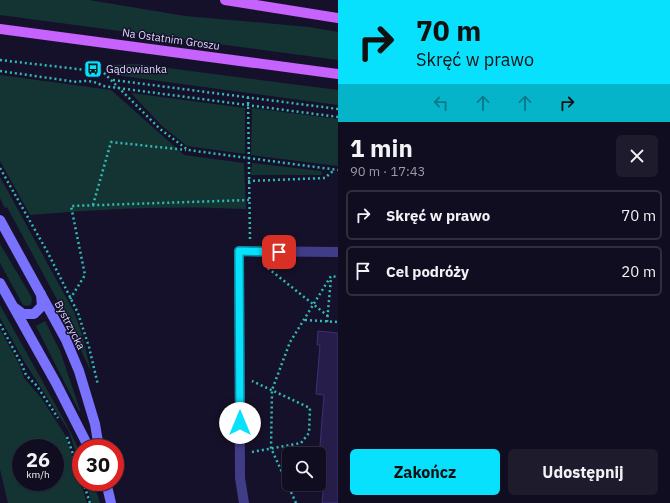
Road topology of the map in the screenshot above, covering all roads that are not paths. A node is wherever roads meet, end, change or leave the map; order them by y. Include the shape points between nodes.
1 (225, 0) edge
2 (338, 18) edge
3 (3, 31) edge
4 (338, 74) edge
5 (0, 220) edge
6 (338, 252) edge
7 (0, 283) edge
8 (40, 294) junction
9 (14, 306) junction
10 (84, 439) edge
11 (98, 439) edge
12 (108, 491) edge
13 (111, 503) edge
14 (244, 503) edge

1 - 2 main road
3 - 4 main road, Na Ostatnim Groszu
5 - 8 street, Bystrzycka
6 - 14 street via 239,251 240,478
7 - 9 street
8 - 9 street via 42,306 34,314 23,314
8 - 11 street, Bystrzycka via 66,340 79,371
9 - 10 street
12 - 13 street

